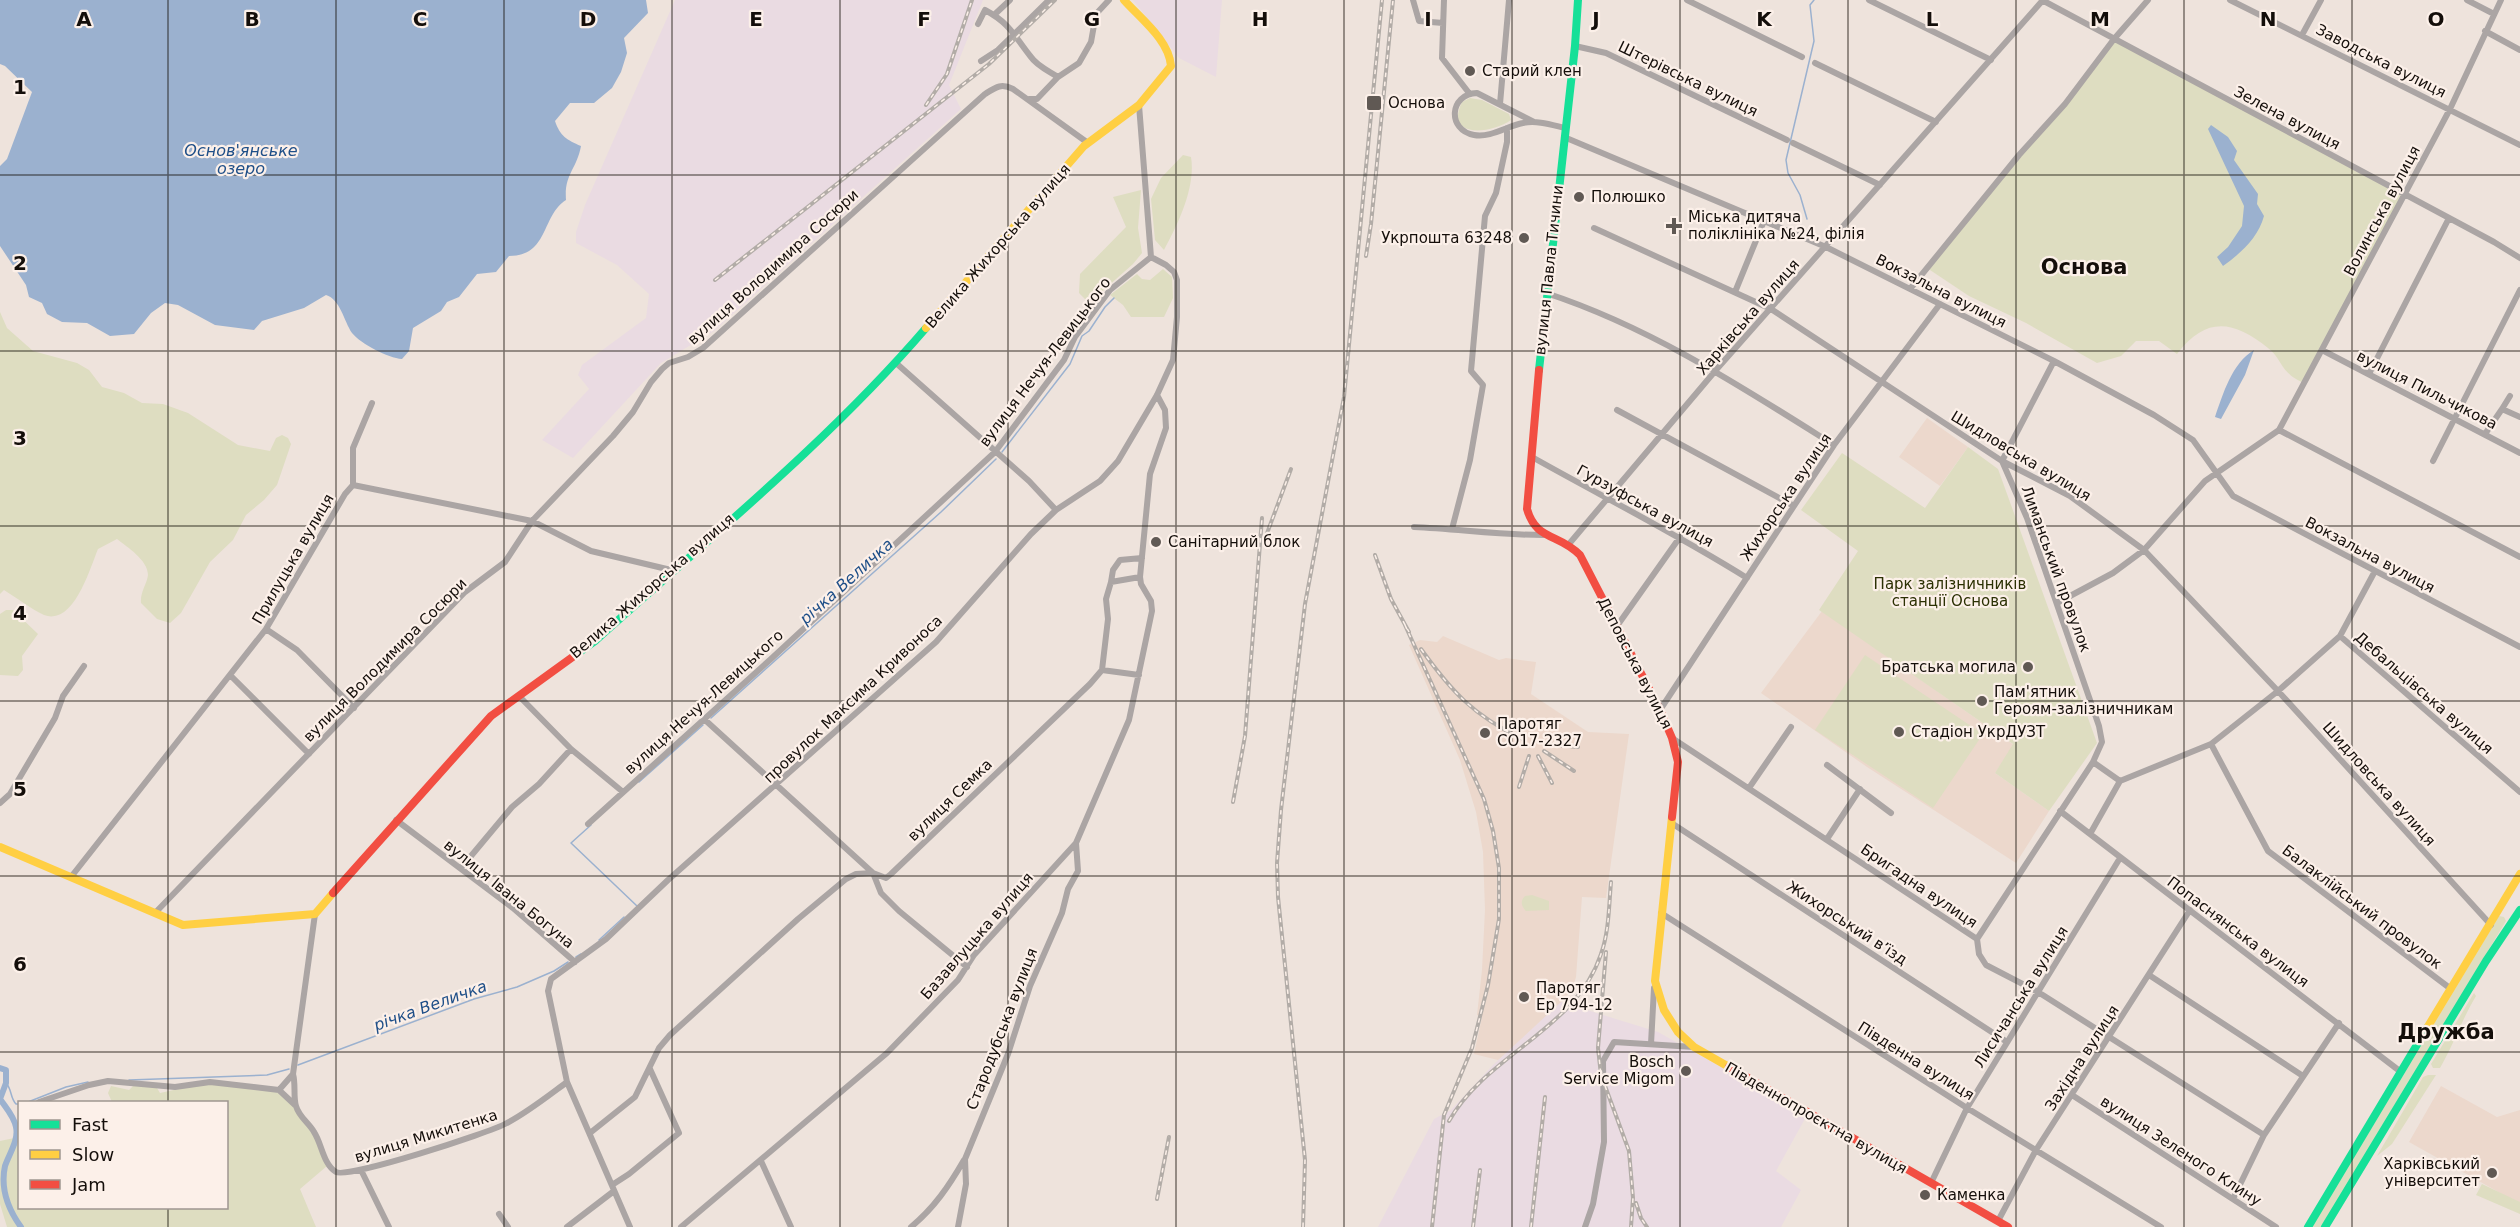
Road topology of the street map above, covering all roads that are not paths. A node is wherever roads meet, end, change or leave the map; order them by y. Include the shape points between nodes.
1 (1010, 0) edge
2 (1049, 0) edge
3 (1110, 0) edge
4 (1124, 0) edge
5 (1413, 0) edge
6 (1443, 0) edge
7 (1509, 0) edge
8 (1578, 0) edge
9 (1687, 0) edge
10 (1869, 0) edge
11 (2042, 0) edge
12 (2148, 0) edge
13 (2230, 0) edge
14 (2321, 0) edge
15 (2467, 0) edge
16 (2501, 0) edge
17 (2494, 14) junction
18 (994, 15) junction
19 (1443, 23) junction
20 (978, 24) dead end
21 (2485, 31) junction
22 (1015, 33) junction
23 (2302, 35) junction
24 (2114, 39) junction
25 (1575, 46) junction
26 (2520, 50) edge
27 (1802, 57) dead end
28 (1991, 60) junction
29 (981, 61) dead end
30 (1815, 63) dead end
31 (1058, 77) junction
32 (1469, 93) junction
33 (1029, 99) junction
34 (1500, 104) junction
35 (1139, 105) junction
36 (2450, 109) junction
37 (1534, 122) junction
38 (1936, 122) junction
39 (1507, 128) junction
40 (1564, 132) junction
41 (1088, 143) junction
42 (2520, 145) edge
43 (1880, 185) junction
44 (2404, 194) junction
45 (2449, 218) junction
46 (1764, 221) junction
47 (1594, 228) dead end
48 (1826, 247) junction
49 (1151, 257) junction
50 (2520, 258) edge
51 (1910, 289) junction
52 (2520, 290) edge
53 (1735, 292) junction
54 (1546, 293) junction
55 (1940, 304) junction
56 (1771, 309) junction
57 (2322, 350) junction
58 (2054, 361) junction
59 (896, 363) junction
60 (1716, 370) junction
61 (2369, 374) junction
62 (1881, 382) junction
63 (1157, 395) junction
64 (2510, 396) dead end
65 (372, 403) dead end
66 (2502, 409) junction
67 (1617, 410) dead end
68 (2520, 417) edge
69 (2456, 418) junction
70 (2279, 430) junction
71 (2485, 434) junction
72 (1662, 435) junction
73 (1834, 445) junction
74 (995, 452) junction
75 (2520, 453) edge
76 (1532, 457) junction
77 (2002, 461) junction
78 (2433, 461) dead end
79 (2218, 473) junction
80 (353, 485) junction
81 (1607, 499) junction
82 (1794, 506) junction
83 (1056, 510) junction
84 (532, 521) junction
85 (1414, 527) dead end
86 (1452, 529) junction
87 (1543, 535) junction
88 (1680, 537) junction
89 (1569, 544) junction
90 (2144, 550) junction
91 (2520, 557) edge
92 (1142, 558) junction
93 (670, 570) junction
94 (2375, 571) junction
95 (1140, 577) junction
96 (1747, 578) junction
97 (1111, 582) junction
98 (2057, 603) junction
99 (1617, 626) junction
100 (266, 630) junction
101 (2340, 636) junction
102 (2520, 647) edge
103 (84, 666) dead end
104 (1102, 670) junction
105 (230, 675) junction
106 (1139, 675) junction
107 (2278, 691) junction
108 (519, 696) junction
109 (354, 708) junction
110 (1660, 710) junction
111 (704, 719) junction
112 (1791, 727) dead end
113 (1672, 738) junction
114 (2211, 744) junction
115 (571, 749) junction
116 (309, 754) junction
117 (2093, 762) junction
118 (1827, 765) dead end
119 (2120, 781) junction
120 (776, 786) junction
121 (1749, 788) junction
122 (1860, 789) junction
123 (623, 792) junction
124 (2520, 792) edge
125 (0, 803) edge
126 (2060, 812) junction
127 (1891, 813) dead end
128 (396, 820) junction
129 (588, 824) dead end
130 (1673, 824) junction
131 (2090, 834) junction
132 (1827, 839) junction
133 (1076, 843) junction
134 (0, 847) edge
135 (2120, 858) junction
136 (461, 868) junction
137 (873, 873) junction
138 (2520, 874) edge
139 (71, 877) junction
140 (2500, 904) junction
141 (2190, 910) junction
142 (2518, 912) edge
143 (1661, 913) junction
144 (155, 914) junction
145 (315, 914) junction
146 (2491, 925) junction
147 (1977, 939) junction
148 (575, 962) junction
149 (967, 967) junction
150 (2149, 975) junction
151 (1655, 981) junction
152 (2451, 989) junction
153 (2037, 992) junction
154 (2339, 1023) junction
155 (2109, 1037) junction
156 (2007, 1042) junction
157 (1651, 1044) junction
158 (1694, 1047) junction
159 (650, 1069) junction
160 (2401, 1072) junction
161 (293, 1074) junction
162 (2303, 1076) junction
163 (567, 1082) junction
164 (279, 1090) junction
165 (2072, 1095) junction
166 (42, 1101) edge
167 (296, 1105) junction
168 (1967, 1108) junction
169 (590, 1133) junction
170 (2264, 1135) junction
171 (2036, 1150) junction
172 (964, 1159) junction
173 (761, 1161) junction
174 (361, 1170) junction
175 (1931, 1183) junction
176 (613, 1188) junction
177 (2232, 1199) junction
178 (500, 1214) dead end
179 (1998, 1221) junction
180 (389, 1227) edge
181 (508, 1227) edge
182 (567, 1227) edge
183 (630, 1227) edge
184 (681, 1227) edge
185 (791, 1227) edge
186 (911, 1227) edge
187 (958, 1227) edge
188 (1585, 1227) edge
189 (2008, 1227) edge
190 (2161, 1227) edge
191 (2276, 1227) edge
192 (2308, 1227) edge
193 (2325, 1227) edge

1 - 18 street
2 - 22 street
3 - 31 street via 1096,14 1091,42 1079,63
4 - 35 main road, Велика Жихорська вулиця via 1170,55 1171,66
5 - 19 street via 1419,21
6 - 19 street
7 - 34 street
8 - 25 main road, вулиця Павла Тичини
9 - 27 street
10 - 28 street
11 - 24 street, Зелена вулиця
11 - 28 street, Харківська вулиця
12 - 24 street
13 - 23 street, Заводська вулиця
14 - 23 street
15 - 17 street
16 - 17 street, Волинська вулиця
17 - 21 street, Волинська вулиця
18 - 20 street via 985,10
18 - 22 street
19 - 32 street via 1442,58
21 - 26 street
21 - 36 street, Волинська вулиця
22 - 29 street
22 - 31 street via 1032,60
23 - 36 street, Заводська вулиця
24 - 44 street, Зелена вулиця
24 - 51 street via 2065,104
25 - 40 main road, вулиця Павла Тичини
25 - 43 street, Штерівська вулиця via 1606,53
28 - 38 street, Харківська вулиця
30 - 38 street
31 - 33 street via 1037,99
32 - 34 street
32 - 39 street via 1455,110 1455,120 1463,130 1479,135
33 - 41 street
33 - 84 street, вулиця Володимира Сосюри via 1005,85 985,94 703,348 662,369 613,436
34 - 37 street
35 - 41 main road, Велика Жихорська вулиця
35 - 49 street
36 - 42 street, Заводська вулиця
36 - 44 street, Волинська вулиця
37 - 39 street
37 - 40 street, Вокзальна вулиця
38 - 43 street, Харківська вулиця
39 - 86 street via 1496,192 1485,216 1479,272 1471,371 1483,385 1470,460
40 - 46 street, Вокзальна вулиця
40 - 54 main road, вулиця Павла Тичини
41 - 59 main road, Велика Жихорська вулиця
43 - 48 street, Харківська вулиця
44 - 45 street, Зелена вулиця
44 - 57 street, Волинська вулиця
45 - 50 street, Зелена вулиця
45 - 61 street
46 - 48 street, Вокзальна вулиця
46 - 53 street
47 - 53 street, Шидловська вулиця
48 - 51 street, Вокзальна вулиця
48 - 56 street, Харківська вулиця
49 - 63 street, провулок Максима Кривоноса via 1166,265 1178,280 1173,360
49 - 74 street, вулиця Нечуя-Левицького via 1110,290 1075,337 1064,360
51 - 55 street, Вокзальна вулиця
52 - 69 street
53 - 56 street, Шидловська вулиця
54 - 60 street via 1583,305
54 - 76 main road, вулиця Павла Тичини
55 - 58 street, Вокзальна вулиця
55 - 62 street, Жихорська вулиця
56 - 60 street, Харківська вулиця
56 - 62 street, Шидловська вулиця
57 - 61 street, вулиця Пильчикова
57 - 70 street, Волинська вулиця
58 - 77 street
58 - 79 street, Вокзальна вулиця via 2193,440
59 - 74 street
59 - 93 main road, Велика Жихорська вулиця via 831,428
60 - 72 street, Харківська вулиця
60 - 73 street
61 - 69 street, вулиця Пильчикова
62 - 73 street, Жихорська вулиця
62 - 77 street, Шидловська вулиця
63 - 83 street, провулок Максима Кривоноса via 1118,461 1100,481
63 - 92 street via 1165,410 1166,428 1150,474
64 - 66 street
65 - 80 street via 353,448
66 - 68 street
66 - 71 street
67 - 72 street
69 - 71 street, вулиця Пильчикова
69 - 78 street
70 - 79 street
70 - 91 street
71 - 75 street, вулиця Пильчикова
72 - 81 street, Харківська вулиця
72 - 82 street
73 - 82 street, Жихорська вулиця
74 - 83 street
74 - 111 street, вулиця Нечуя-Левицького
76 - 81 street, Гурзуфська вулиця
76 - 87 main road, вулиця Павла Тичини via 1527,509 1535,530
77 - 90 street, Шидловська вулиця via 2070,496
77 - 98 street, Лиманський провулок
79 - 90 street via 2205,481
79 - 94 street, Вокзальна вулиця via 2234,496
80 - 84 street, Прилуцька вулиця
80 - 100 street, Прилуцька вулиця
81 - 88 street, Гурзуфська вулиця
81 - 89 street, Харківська вулиця
82 - 96 street, Жихорська вулиця
83 - 120 street, провулок Максима Кривоноса via 936,642
84 - 93 street, Прилуцька вулиця via 591,551
84 - 109 street, вулиця Володимира Сосюри via 506,562 465,592
85 - 86 street
86 - 87 street
87 - 89 main road
88 - 96 street, Гурзуфська вулиця
88 - 99 street
89 - 99 main road, Деповська вулиця via 1580,555
90 - 98 street via 2114,573
90 - 107 street, Шидловська вулиця
92 - 95 street
92 - 97 street via 1120,560
93 - 108 main road, Велика Жихорська вулиця via 595,641
94 - 101 street
94 - 102 street, Вокзальна вулиця
95 - 97 street
95 - 106 street, Базавлуцька вулиця via 1152,611
96 - 110 street, Жихорська вулиця
97 - 104 street via 1106,599 1108,619
98 - 117 street, Лиманський провулок via 2102,734
99 - 110 main road, Деповська вулиця
100 - 105 street, Прилуцька вулиця
100 - 109 street via 297,650
101 - 107 street
101 - 124 street, Дебальцівська вулиця
103 - 125 street via 63,696 55,718 10,794
104 - 106 street
104 - 137 street, вулиця Семка via 891,874 886,878
105 - 116 street
105 - 139 street, Прилуцька вулиця
106 - 133 street, Базавлуцька вулиця via 1129,720
107 - 114 street
107 - 146 street, Шидловська вулиця
108 - 115 street
108 - 128 main road, Велика Жихорська вулиця via 491,716
109 - 116 street, вулиця Володимира Сосюри
110 - 113 main road, Деповська вулиця
111 - 120 street
111 - 123 street, вулиця Нечуя-Левицького
112 - 121 street
113 - 121 street, Бригадна вулиця
113 - 130 main road, Деповська вулиця via 1678,762
114 - 119 street
114 - 152 street, Балаклійський провулок via 2268,851
115 - 123 street
115 - 136 street via 512,807
116 - 144 street, вулиця Володимира Сосюри
117 - 119 street
117 - 126 street, Лиманський провулок
118 - 122 street
119 - 131 street
120 - 137 street
120 - 148 street, провулок Максима Кривоноса via 606,939
121 - 132 street, Бригадна вулиця
122 - 127 street
122 - 132 street
123 - 129 street, вулиця Нечуя-Левицького
126 - 131 street, Попаснянська вулиця
126 - 147 street, Лиманський провулок
128 - 136 street, вулиця Івана Богуна
128 - 145 main road, Велика Жихорська вулиця
130 - 143 main road, Деповська вулиця
130 - 156 street, Жихорський в’їзд
131 - 135 street, Попаснянська вулиця
132 - 147 street, Бригадна вулиця
133 - 149 street, Базавлуцька вулиця
133 - 172 street, Стародубська вулиця via 1078,871
134 - 139 main road
135 - 141 street, Попаснянська вулиця
135 - 153 street, Лисичанська вулиця
136 - 148 street, вулиця Івана Богуна
137 - 149 street via 881,893
137 - 159 street, вулиця Семка via 846,879 798,919 670,1035
138 - 140 main road
139 - 144 main road
140 - 142 main road
140 - 146 main road
141 - 150 street, Західна вулиця
141 - 154 street, Попаснянська вулиця
142 - 193 main road
143 - 151 main road, Деповська вулиця
143 - 168 street, Південна вулиця
144 - 145 main road via 183,925
145 - 161 street, вулиця Микитенка
146 - 152 main road
147 - 153 street, Бригадна вулиця via 1979,954 1986,965
148 - 163 street, вулиця Івана Богуна via 551,979 548,990
149 - 173 street, Базавлуцька вулиця via 888,1053
150 - 155 street, Західна вулиця
150 - 162 street
151 - 157 street
151 - 158 main road, Південнопроєктна вулиця via 1663,1013
152 - 160 main road
153 - 155 street, Бригадна вулиця
153 - 156 street, Лисичанська вулиця
154 - 160 street, Попаснянська вулиця
154 - 162 street
155 - 165 street, Західна вулиця
155 - 170 street, Бригадна вулиця
156 - 168 street, Лисичанська вулиця
157 - 158 street
157 - 188 street via 1614,1042 1603,1060 1604,1142
158 - 175 main road, Південнопроєктна вулиця
159 - 169 street, вулиця Семка via 635,1097
159 - 176 street via 679,1133
160 - 192 main road
161 - 164 street
161 - 167 street, вулиця Микитенка
162 - 170 street
163 - 169 street, вулиця Івана Богуна
163 - 174 street, вулиця Микитенка via 505,1125
164 - 166 street via 210,1082 175,1087 108,1082
164 - 167 street
165 - 171 street, Західна вулиця
165 - 177 street, вулиця Зеленого Клину
167 - 174 street, вулиця Микитенка via 314,1132 328,1166 341,1174
168 - 171 street, Південна вулиця
168 - 175 street, Лисичанська вулиця
169 - 176 street, вулиця Івана Богуна
170 - 177 street
171 - 179 street, Західна вулиця
171 - 190 street, Південна вулиця
172 - 186 street via 951,1184
172 - 187 street, Стародубська вулиця via 966,1184
173 - 184 street, Базавлуцька вулиця
173 - 185 street
174 - 180 street
175 - 179 main road, Південнопроєктна вулиця
176 - 182 street
176 - 183 street, вулиця Івана Богуна
177 - 191 street, вулиця Зеленого Клину
178 - 181 street
179 - 189 main road, Південнопроєктна вулиця

